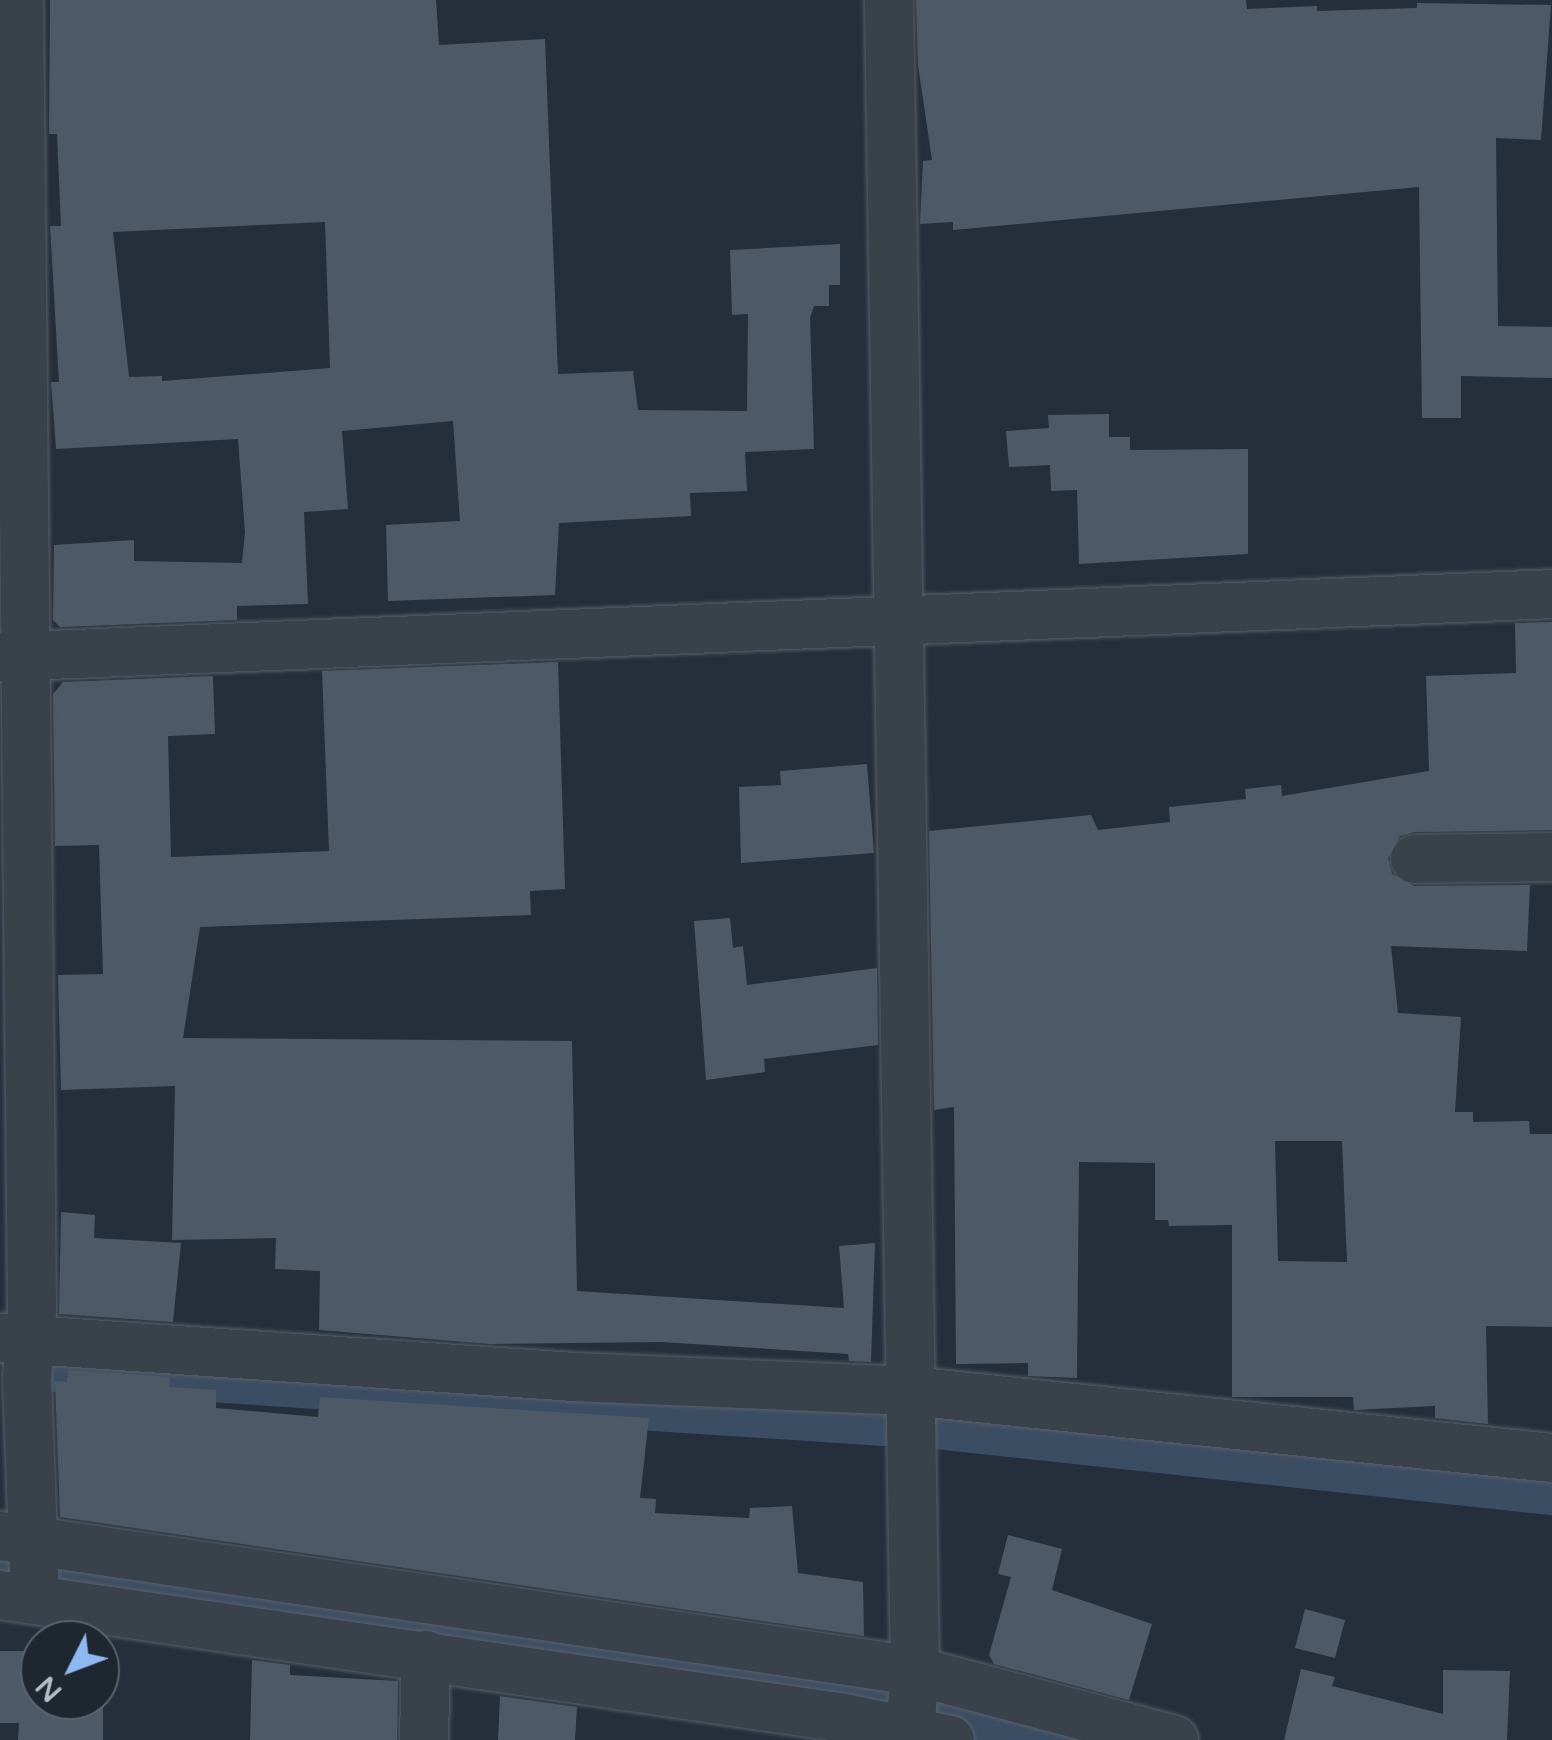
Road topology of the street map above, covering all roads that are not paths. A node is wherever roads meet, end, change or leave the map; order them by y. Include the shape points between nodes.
1 (19, 0) edge
2 (889, 0) edge
3 (1552, 594) edge
4 (897, 618) junction
5 (13, 656) edge
6 (1552, 857) edge
7 (1416, 859) dead end
8 (16, 1340) edge
9 (911, 1391) junction
10 (1552, 1458) edge
11 (22, 1568) edge
12 (426, 1655) junction
13 (920, 1709) edge
14 (844, 1729) edge
15 (424, 1740) edge
16 (1174, 1740) edge

1 - 5 street
2 - 4 street
3 - 4 street
4 - 5 street
4 - 9 street
5 - 8 street
6 - 7 street
8 - 9 street
8 - 11 street
9 - 10 street
9 - 13 street
11 - 12 street
11 - 13 street
12 - 14 street
12 - 15 street
13 - 14 street
13 - 16 street

